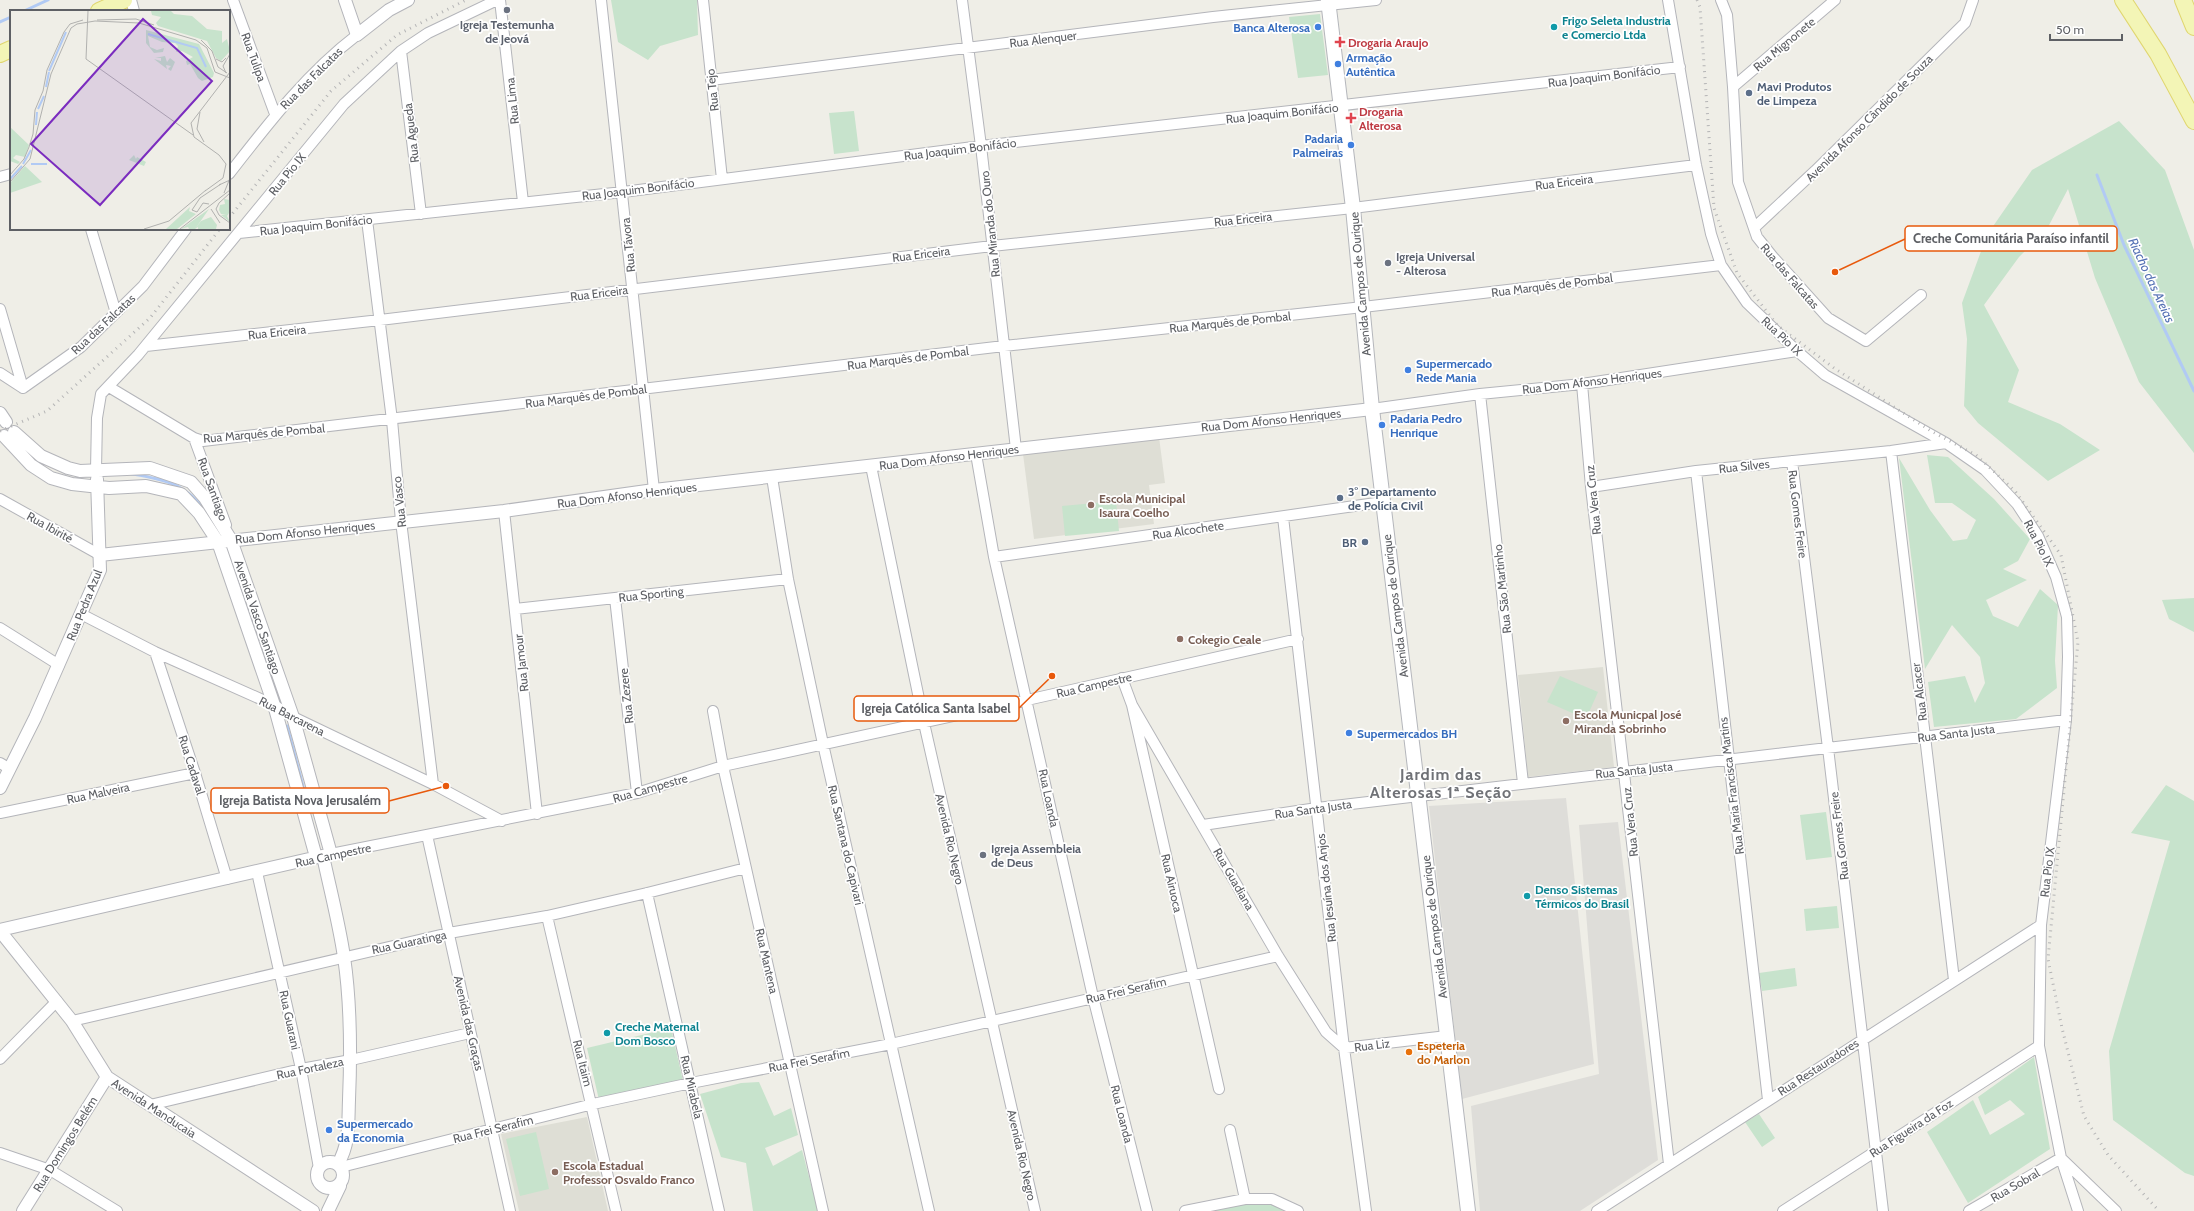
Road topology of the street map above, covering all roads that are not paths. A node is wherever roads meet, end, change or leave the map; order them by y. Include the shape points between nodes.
1 (124, 0) edge
2 (131, 0) edge
3 (233, 0) edge
4 (345, 0) edge
5 (408, 0) edge
6 (497, 0) edge
7 (500, 0) edge
8 (601, 0) edge
9 (703, 0) edge
10 (962, 0) edge
11 (1376, 0) edge
12 (1668, 0) edge
13 (1721, 0) edge
14 (1835, 0) edge
15 (1973, 0) edge
16 (2123, 0) edge
17 (2183, 0) edge
18 (1328, 3) edge
19 (101, 10) edge
20 (134, 10) edge
21 (2194, 27) edge
22 (356, 35) junction
23 (10, 49) edge
24 (969, 49) junction
25 (401, 51) junction
26 (0, 54) edge
27 (1680, 67) junction
28 (711, 80) junction
29 (1733, 87) junction
30 (1341, 107) junction
31 (275, 114) junction
32 (2194, 121) edge
33 (981, 146) junction
34 (1696, 165) junction
35 (230, 173) edge
36 (10, 174) edge
37 (0, 176) edge
38 (722, 179) junction
39 (623, 192) junction
40 (523, 202) junction
41 (1353, 208) junction
42 (421, 214) junction
43 (367, 220) junction
44 (1754, 228) junction
45 (91, 230) edge
46 (185, 230) edge
47 (240, 233) junction
48 (992, 246) junction
49 (1721, 265) junction
50 (633, 289) junction
51 (1921, 295) dead end
52 (1363, 307) junction
53 (0, 309) edge
54 (116, 313) junction
55 (380, 320) junction
56 (146, 346) junction
57 (1004, 346) junction
58 (1797, 351) junction
59 (0, 373) edge
60 (1582, 384) junction
61 (109, 387) junction
62 (23, 388) junction
63 (645, 390) junction
64 (1480, 394) junction
65 (1372, 409) junction
66 (392, 420) junction
67 (194, 438) junction
68 (1946, 443) junction
69 (1016, 449) junction
70 (1891, 451) junction
71 (976, 454) junction
72 (1792, 461) junction
73 (871, 466) junction
74 (206, 469) junction
75 (96, 470) junction
76 (1696, 471) junction
77 (772, 477) junction
78 (192, 482) junction
79 (97, 487) junction
80 (1591, 487) junction
81 (654, 490) junction
82 (0, 499) edge
83 (1383, 502) junction
84 (504, 511) junction
85 (1283, 517) junction
86 (401, 521) junction
87 (231, 540) junction
88 (218, 542) junction
89 (100, 555) junction
90 (994, 557) junction
91 (788, 579) junction
92 (615, 598) junction
93 (515, 609) junction
94 (81, 614) junction
95 (0, 628) edge
96 (1298, 639) junction
97 (155, 652) junction
98 (59, 665) junction
99 (1122, 678) junction
100 (1027, 700) junction
101 (274, 705) junction
102 (1132, 705) junction
103 (713, 711) dead end
104 (293, 717) junction
105 (2066, 720) junction
106 (924, 723) junction
107 (1924, 736) junction
108 (823, 744) junction
109 (1828, 748) junction
110 (1728, 760) junction
111 (5, 766) edge
112 (723, 766) junction
113 (1625, 771) junction
114 (196, 773) junction
115 (1523, 783) junction
116 (434, 784) junction
117 (0, 788) edge
118 (637, 793) junction
119 (1418, 796) junction
120 (1317, 808) junction
121 (0, 813) edge
122 (537, 814) junction
123 (502, 821) junction
124 (1203, 825) junction
125 (427, 835) junction
126 (323, 856) junction
127 (746, 868) junction
128 (257, 872) junction
129 (227, 879) junction
130 (647, 893) junction
131 (547, 916) junction
132 (2041, 925) junction
133 (0, 931) edge
134 (449, 933) junction
135 (1278, 956) junction
136 (344, 957) junction
137 (280, 971) junction
138 (1193, 974) junction
139 (1954, 980) junction
140 (1093, 997) junction
141 (57, 1001) junction
142 (72, 1020) junction
143 (990, 1022) junction
144 (470, 1033) junction
145 (1447, 1036) junction
146 (1862, 1039) junction
147 (891, 1044) junction
148 (2039, 1046) junction
149 (1344, 1048) junction
150 (0, 1059) edge
151 (351, 1060) junction
152 (790, 1063) junction
153 (301, 1069) junction
154 (107, 1077) junction
155 (691, 1082) junction
156 (1219, 1090) dead end
157 (1768, 1100) junction
158 (593, 1104) junction
159 (150, 1105) junction
160 (493, 1130) junction
161 (1230, 1130) dead end
162 (1875, 1152) junction
163 (0, 1154) edge
164 (2061, 1158) junction
165 (1669, 1164) junction
166 (340, 1166) junction
167 (319, 1168) junction
168 (50, 1170) junction
169 (340, 1186) junction
170 (324, 1187) junction
171 (1244, 1199) junction
172 (1980, 1208) edge
173 (23, 1211) edge
174 (117, 1211) edge
175 (313, 1211) edge
176 (328, 1211) edge
177 (510, 1211) edge
178 (616, 1211) edge
179 (719, 1211) edge
180 (823, 1211) edge
181 (929, 1211) edge
182 (1035, 1211) edge
183 (1147, 1211) edge
184 (1185, 1211) edge
185 (1298, 1211) edge
186 (1366, 1211) edge
187 (1468, 1211) edge
188 (1597, 1211) edge
189 (1783, 1211) edge
190 (1882, 1211) edge
191 (1969, 1211) edge
192 (2078, 1211) edge
193 (2116, 1211) edge

1 - 19 main road
2 - 20 street
3 - 31 street, Rua Tulipa
4 - 22 street
5 - 22 street, Rua das Falcatas via 389,10
6 - 25 street, Rua Pio IX via 428,33
7 - 40 street, Rua Lima
8 - 39 street, Rua Távora
9 - 28 street, Rua Tejo
10 - 24 street, Rua Miranda do Ouro
11 - 18 street, Rua Alenquer
12 - 27 street, Rua Pio IX
13 - 29 street, Rua das Falcatas via 1727,15
14 - 29 street, Rua Mignonete
15 - 44 street, Avenida Afonso Cândido de Souza via 1965,23
16 - 32 main road via 2158,54
17 - 21 main road
18 - 24 street, Rua Alenquer
18 - 30 main road, Avenida Campos de Ourique
22 - 31 street, Rua das Falcatas via 332,54
23 - 26 main road
24 - 28 street, Rua Alenquer
24 - 33 street, Rua Miranda do Ouro
25 - 42 street, Rua Agueda
25 - 47 street, Rua Pio IX via 344,104
27 - 30 street, Rua Joaquim Bonifácio
27 - 34 street, Rua Pio IX
28 - 38 street, Rua Tejo
29 - 44 street, Rua das Falcatas via 1738,182
30 - 33 street, Rua Joaquim Bonifácio
30 - 41 main road, Avenida Campos de Ourique
31 - 35 street, Rua das Falcatas
33 - 38 street, Rua Joaquim Bonifácio
33 - 48 street, Rua Miranda do Ouro
34 - 41 street, Rua Ericeira
34 - 49 street, Rua Pio IX via 1711,234
36 - 37 street
38 - 39 street, Rua Joaquim Bonifácio
39 - 40 street, Rua Joaquim Bonifácio
39 - 50 street, Rua Távora
40 - 42 street, Rua Joaquim Bonifácio
41 - 48 street, Rua Ericeira
41 - 52 main road, Avenida Campos de Ourique
42 - 43 street, Rua Joaquim Bonifácio
43 - 47 street, Rua Joaquim Bonifácio
43 - 55 street, Rua Vasco
44 - 51 street, Rua das Falcatas via 1757,237 1773,258 1828,318 1866,341
45 - 54 street
46 - 54 street, Rua das Falcatas via 143,286
47 - 56 street, Rua Pio IX
48 - 50 street, Rua Ericeira
48 - 57 street, Rua Miranda do Ouro
49 - 52 street, Rua Marquês de Pombal
49 - 58 street, Rua Pio IX via 1747,302
50 - 55 street, Rua Ericeira
50 - 63 street, Rua Távora
52 - 57 street, Rua Marquês de Pombal
52 - 65 main road, Avenida Campos de Ourique
53 - 62 street
54 - 62 street, Rua das Falcatas via 82,347
55 - 56 street, Rua Ericeira
55 - 66 street, Rua Vasco
56 - 61 street, Rua Pio IX
57 - 63 street, Rua Marquês de Pombal
57 - 69 street, Rua Miranda do Ouro
58 - 60 street, Rua Dom Afonso Henriques
58 - 68 street, Rua Pio IX via 1825,375
59 - 62 street
60 - 64 street, Rua Dom Afonso Henriques
60 - 80 street, Rua Vera Cruz
61 - 67 street, Rua Marquês de Pombal
61 - 75 street, Rua Pedra Azul via 101,394 97,418
63 - 66 street, Rua Marquês de Pombal
63 - 81 street, Rua Távora
64 - 65 street, Rua Dom Afonso Henriques
64 - 115 street, Rua São Martinho
65 - 69 street, Rua Dom Afonso Henriques
65 - 83 main road, Avenida Campos de Ourique
66 - 67 street, Rua Marquês de Pombal via 203,441
66 - 86 street, Rua Vasco
67 - 74 street, Rua Santiago
68 - 70 street, Rua Silves
68 - 105 street, Rua Pio IX via 1985,470 2017,504 2038,536 2053,570 2067,617
69 - 71 street, Rua Dom Afonso Henriques
70 - 72 street, Rua Silves
70 - 107 street, Rua Alcacer
71 - 73 street, Rua Dom Afonso Henriques
71 - 90 street, Rua Loanda
72 - 76 street, Rua Silves
72 - 109 street, Rua Gomes Freire
73 - 77 street, Rua Dom Afonso Henriques
73 - 106 street, Avenida Rio Negro
74 - 78 street via 197,481
74 - 87 street, Rua Santiago
75 - 78 street, Avenida Vasco Santiago via 150,468
75 - 79 street, Rua Pedra Azul
75 - 79 street, Avenida Vasco Santiago via 80,471 68,468 41,456 9,434 31,465 51,478
76 - 80 street, Rua Silves
76 - 110 street, Rua Maria Francisca Martins
77 - 81 street, Rua Dom Afonso Henriques
77 - 91 street, Rua Santana do Capivari
78 - 87 street, Avenida Vasco Santiago
79 - 88 street, Avenida Vasco Santiago via 146,486 181,494 199,513
79 - 89 street, Rua Pedra Azul
80 - 113 street, Rua Vera Cruz
81 - 84 street, Rua Dom Afonso Henriques
82 - 89 street, Rua Ibirité
83 - 85 street, Rua Alcochete
83 - 119 main road, Avenida Campos de Ourique
84 - 86 street, Rua Dom Afonso Henriques
84 - 93 street, Rua Jamour
85 - 90 street, Rua Alcochete
85 - 96 street, Rua Jesuína dos Anjos
86 - 87 street, Rua Dom Afonso Henriques
86 - 116 street, Rua Vasco
87 - 88 street, Rua Dom Afonso Henriques
87 - 104 street, Avenida Vasco Santiago
88 - 89 street, Rua Dom Afonso Henriques
88 - 101 street, Avenida Vasco Santiago
89 - 94 street, Rua Pedra Azul via 100,570
90 - 100 street, Rua Loanda
91 - 92 street, Rua Sporting
91 - 108 street, Rua Santana do Capivari
92 - 93 street, Rua Sporting
92 - 118 street, Rua Zezere
93 - 122 street, Rua Jamour
94 - 97 street, Rua Barcarena
94 - 98 street, Rua Pedra Azul
95 - 98 street
96 - 99 street, Rua Campestre
96 - 120 street, Rua Jesuína dos Anjos
97 - 101 street, Rua Barcarena
97 - 114 street, Rua Cadaval
98 - 111 street, Rua Pedra Azul
99 - 100 street, Rua Campestre
99 - 102 street, Rua Airuoca
100 - 106 street, Rua Campestre
100 - 140 street, Rua Loanda
101 - 104 street, Rua Barcarena
101 - 126 street, Avenida Vasco Santiago
102 - 124 street, Rua Guadiana
102 - 138 street, Rua Airuoca
103 - 112 street, Rua Mantena
104 - 116 street, Rua Barcarena
104 - 126 street, Avenida Vasco Santiago
105 - 107 street, Rua Santa Justa
105 - 132 street, Rua Pio IX
106 - 108 street, Rua Campestre
106 - 143 street, Avenida Rio Negro
107 - 109 street, Rua Santa Justa
107 - 139 street, Rua Alcacer
108 - 112 street, Rua Campestre
108 - 147 street, Rua Santana do Capivari
109 - 110 street, Rua Santa Justa
109 - 146 street, Rua Gomes Freire
110 - 113 street, Rua Santa Justa
110 - 157 street, Rua Maria Francisca Martins
111 - 117 street, Rua Pedra Azul
112 - 118 street, Rua Campestre
112 - 127 street, Rua Mantena
113 - 115 street, Rua Santa Justa
113 - 165 street, Rua Vera Cruz
114 - 121 street, Rua Malveira
114 - 129 street, Rua Cadaval
115 - 119 street, Rua Santa Justa
116 - 123 street, Rua Barcarena
118 - 122 street, Rua Campestre
119 - 120 street, Rua Santa Justa
119 - 145 main road, Avenida Campos de Ourique
120 - 124 street, Rua Santa Justa
120 - 149 street, Rua Jesuína dos Anjos
122 - 123 street, Rua Campestre
123 - 125 street, Rua Campestre
124 - 135 street, Rua Guadiana
125 - 126 street, Rua Campestre
125 - 134 street, Avenida das Graças
126 - 128 street, Rua Campestre
126 - 136 street, Avenida Vasco Santiago
127 - 130 street, Rua Guaratinga
127 - 152 street, Rua Mantena
128 - 129 street, Rua Campestre
128 - 137 street, Rua Guarani
129 - 133 street, Rua Campestre
130 - 131 street, Rua Guaratinga
130 - 155 street, Rua Mirabela
131 - 134 street, Rua Guaratinga
131 - 158 street, Rua Itaim
132 - 139 street, Rua Restauradores
132 - 148 street, Rua Pio IX
133 - 141 street, Avenida Manducaia
134 - 136 street, Rua Guaratinga
134 - 144 street, Avenida das Graças
135 - 138 street, Rua Frei Serafim
135 - 149 street, Rua Guadiana via 1326,1032
136 - 137 street, Rua Guaratinga
136 - 151 street, Avenida Vasco Santiago
137 - 142 street, Rua Guaratinga
137 - 153 street, Rua Guarani
138 - 140 street, Rua Frei Serafim
138 - 156 street, Rua Airuoca
139 - 146 street, Rua Restauradores
140 - 143 street, Rua Frei Serafim
140 - 183 street, Rua Loanda
141 - 142 street, Avenida Manducaia
141 - 150 street
142 - 154 street, Avenida Manducaia
143 - 147 street, Rua Frei Serafim
143 - 182 street, Avenida Rio Negro
144 - 151 street, Rua Fortaleza
144 - 160 street, Avenida das Graças
145 - 149 street, Rua Liz
145 - 187 main road, Avenida Campos de Ourique
146 - 157 street, Rua Restauradores
146 - 162 street, Rua Gomes Freire
147 - 152 street, Rua Frei Serafim
147 - 181 street, Rua Santana do Capivari
148 - 162 street, Rua Figueira da Foz
148 - 164 street, Rua Pio IX
149 - 186 street, Rua Jesuína dos Anjos
151 - 153 street, Rua Fortaleza
151 - 166 street, Avenida Vasco Santiago via 346,1151
152 - 155 street, Rua Frei Serafim
152 - 180 street, Rua Mantena
153 - 159 street, Rua Fortaleza
153 - 167 street, Rua Guarani
154 - 159 street, Avenida Manducaia
154 - 168 street, Rua Domingos Belém
155 - 158 street, Rua Frei Serafim
155 - 179 street, Rua Mirabela
157 - 165 street, Rua Restauradores
158 - 160 street, Rua Frei Serafim
158 - 178 street, Rua Itaim
159 - 175 street, Avenida Manducaia
160 - 166 street, Rua Frei Serafim
160 - 177 street, Avenida das Graças
161 - 171 street
162 - 189 street, Rua Figueira da Foz
162 - 190 street, Rua Gomes Freire
163 - 168 street
164 - 172 street, Rua Sobral
164 - 192 street, Rua Pio IX
164 - 193 street
165 - 188 street, Rua Restauradores
166 - 167 street via 330,1162
166 - 169 street, Rua Guarani via 344,1175
167 - 170 street, Rua Guarani via 317,1177
168 - 173 street, Rua Domingos Belém
168 - 174 street
169 - 170 street via 332,1189
169 - 176 street, Rua Guarani
170 - 176 street, Rua Guarani
171 - 184 street
171 - 185 street via 1272,1199
172 - 191 street, Rua Sobral

